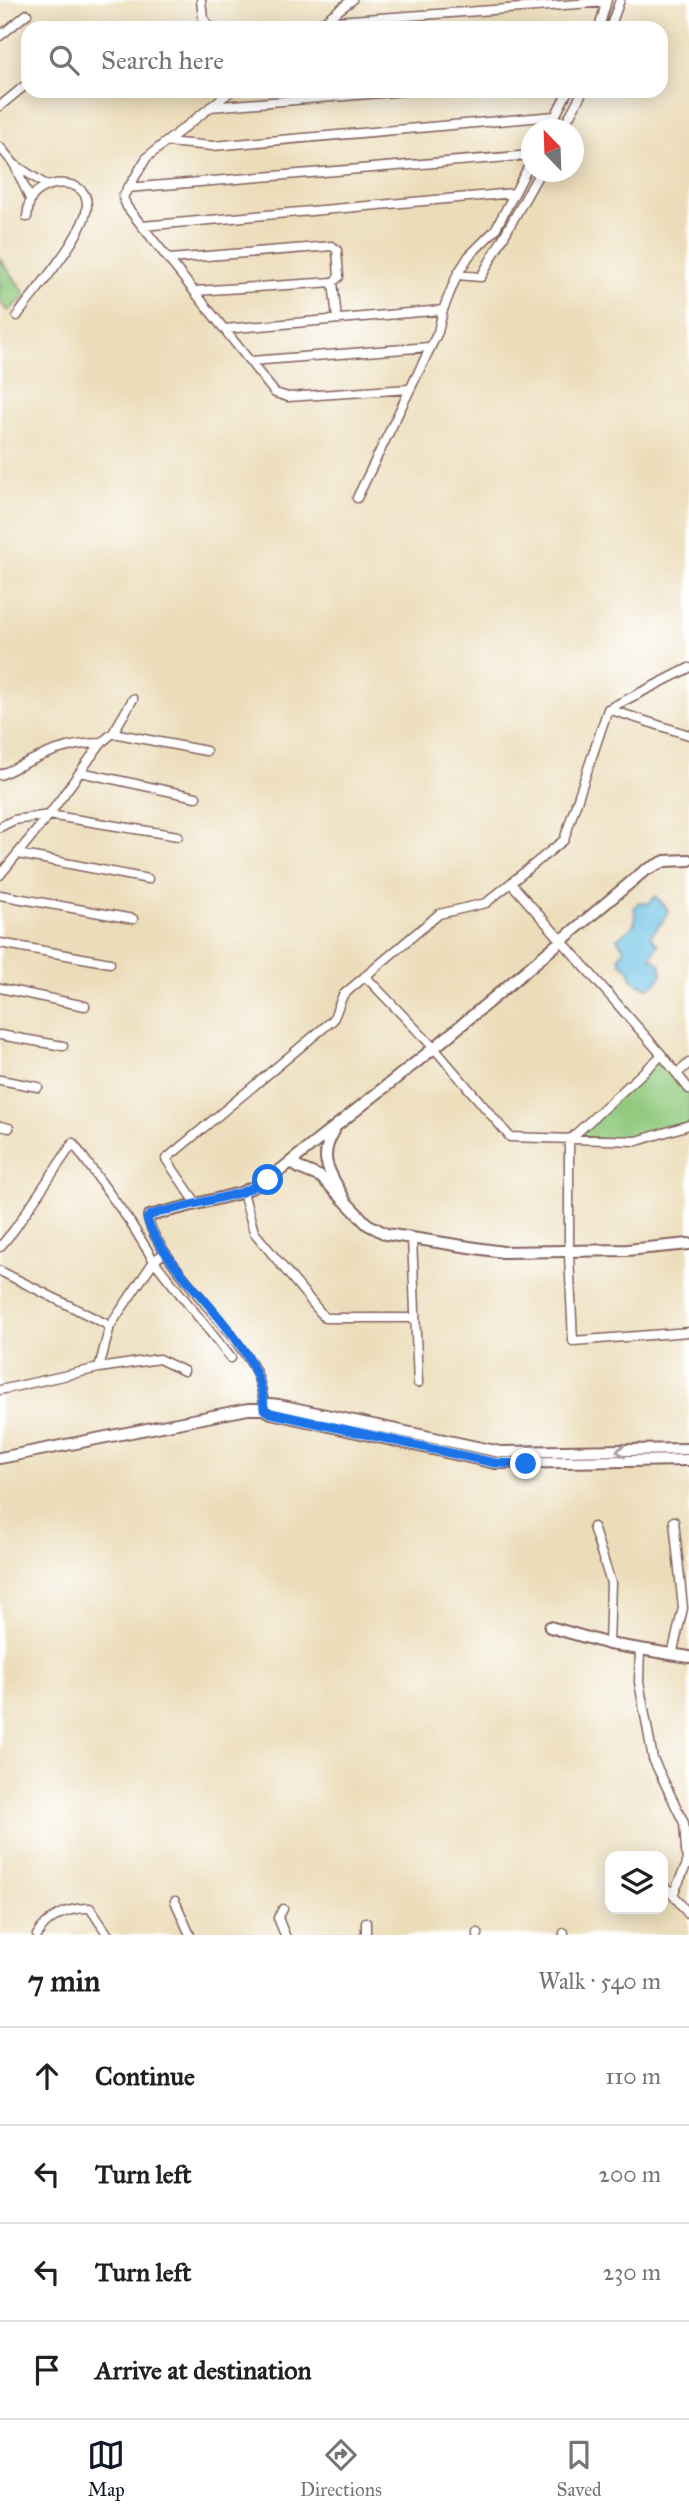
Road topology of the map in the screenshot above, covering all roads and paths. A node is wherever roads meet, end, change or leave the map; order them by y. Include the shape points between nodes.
1 (201, 0) edge
2 (352, 0) edge
3 (620, 0) edge
4 (606, 1) edge
5 (26, 14) dead end
6 (205, 21) edge
7 (323, 21) edge
8 (366, 21) edge
9 (602, 21) edge
10 (612, 21) edge
11 (0, 36) edge
12 (21, 89) edge
13 (222, 98) edge
14 (320, 98) edge
15 (564, 98) edge
16 (579, 98) edge
17 (0, 106) edge
18 (210, 107) junction
19 (555, 116) junction
20 (554, 119) edge
21 (568, 119) edge
22 (166, 142) junction
23 (0, 147) edge
24 (521, 159) edge
25 (14, 164) junction
26 (521, 178) edge
27 (534, 182) edge
28 (46, 185) junction
29 (127, 188) junction
30 (514, 192) junction
31 (30, 199) junction
32 (27, 217) dead end
33 (142, 226) junction
34 (169, 260) junction
35 (457, 275) junction
36 (333, 282) junction
37 (195, 291) junction
38 (443, 310) junction
39 (17, 316) dead end
40 (337, 320) junction
41 (225, 330) junction
42 (429, 347) junction
43 (251, 361) junction
44 (409, 389) junction
45 (357, 498) dead end
46 (689, 668) edge
47 (133, 699) dead end
48 (608, 709) junction
49 (113, 733) junction
50 (689, 735) edge
51 (101, 743) junction
52 (206, 751) dead end
53 (80, 772) junction
54 (0, 775) edge
55 (196, 797) dead end
56 (49, 816) junction
57 (0, 827) edge
58 (178, 836) dead end
59 (18, 854) junction
60 (689, 860) edge
61 (0, 875) edge
62 (148, 878) dead end
63 (511, 883) junction
64 (0, 895) edge
65 (132, 919) dead end
66 (562, 939) junction
67 (0, 943) edge
68 (110, 963) dead end
69 (365, 976) junction
70 (0, 988) edge
71 (85, 1006) dead end
72 (0, 1035) edge
73 (63, 1046) dead end
74 (434, 1048) junction
75 (662, 1055) junction
76 (689, 1063) edge
77 (678, 1073) junction
78 (0, 1080) edge
79 (38, 1087) dead end
80 (689, 1089) edge
81 (689, 1125) edge
82 (336, 1127) junction
83 (569, 1140) junction
84 (302, 1154) junction
85 (292, 1162) junction
86 (326, 1165) junction
87 (243, 1192) junction
88 (345, 1201) junction
89 (197, 1204) junction
90 (149, 1216) joint
91 (412, 1238) junction
92 (689, 1244) edge
93 (0, 1247) edge
94 (569, 1251) junction
95 (165, 1252) junction
96 (154, 1261) junction
97 (0, 1271) edge
98 (415, 1318) junction
99 (110, 1326) junction
100 (689, 1332) edge
101 (231, 1358) dead end
102 (99, 1368) junction
103 (184, 1371) dead end
104 (418, 1383) dead end
105 (0, 1390) edge
106 (264, 1409) junction
107 (689, 1449) edge
108 (0, 1458) edge
109 (689, 1460) edge
110 (674, 1521) dead end
111 (593, 1527) dead end
112 (550, 1627) dead end
113 (609, 1644) junction
114 (640, 1649) junction
115 (672, 1655) junction
116 (689, 1657) edge
117 (668, 1890) edge
118 (673, 1894) junction
119 (176, 1901) dead end
120 (283, 1909) dead end
121 (689, 1915) edge
122 (366, 1922) dead end
123 (37, 1935) edge
124 (108, 1935) edge
125 (190, 1935) edge
126 (285, 1935) edge
127 (366, 1935) edge

1 - 6 street
2 - 7 street
3 - 10 street
4 - 8 street
4 - 9 street
5 - 11 street
12 - 17 street
13 - 18 street
14 - 18 street
15 - 19 street
16 - 21 street
18 - 22 street
19 - 20 street
19 - 22 street via 213,145
22 - 29 street via 147,157
23 - 25 street
24 - 29 street
25 - 28 street
25 - 31 street
26 - 30 street
27 - 35 street via 481,277
28 - 31 street
28 - 39 street via 75,186 87,205 78,233
29 - 33 street via 123,197
30 - 33 street
30 - 35 street via 495,230
31 - 32 street
33 - 34 street
34 - 36 street via 332,246 337,250 339,277
34 - 37 street
35 - 38 street
36 - 37 street
36 - 40 street
37 - 41 street
38 - 40 street
38 - 42 street
40 - 41 street
41 - 43 street
42 - 43 street
42 - 44 street
43 - 44 street via 275,393 288,397
44 - 45 street
46 - 48 street
47 - 49 street
48 - 50 street
48 - 63 street via 564,840
49 - 51 street
49 - 52 street
51 - 53 street
51 - 54 street via 60,749
53 - 55 street
53 - 56 street
56 - 57 street via 14,820
56 - 58 street
56 - 59 street
59 - 61 street
59 - 62 street
60 - 66 street via 665,861 643,871
63 - 66 street
63 - 69 street via 486,903 439,914
64 - 65 street
66 - 74 street
66 - 75 street
67 - 68 street
69 - 74 street
69 - 89 street via 343,995 333,1020 166,1159
70 - 71 street
72 - 73 street
74 - 82 street
74 - 83 street via 510,1138
75 - 77 street
75 - 83 street
76 - 77 street
77 - 80 street
78 - 79 street
81 - 83 street via 638,1141
82 - 84 street
82 - 86 street via 328,1142
83 - 94 street
84 - 85 street
84 - 86 street via 318,1153
85 - 87 street
85 - 88 street via 321,1177
86 - 88 street
87 - 89 street
87 - 98 street via 254,1232 325,1318
88 - 91 street via 375,1229
89 - 90 street
90 - 95 street
91 - 94 street via 503,1252
91 - 98 street
92 - 94 street
93 - 96 street via 73,1143
94 - 100 street via 573,1341
95 - 96 street
95 - 106 street via 255,1370
96 - 99 street
96 - 101 street
97 - 99 street
98 - 104 street
99 - 102 street
102 - 103 street via 159,1359
102 - 105 street
107 -> 106 street via 500,1452 278,1405
106 - 108 street
106 - 109 street via 495,1463
110 - 115 street via 683,1608
111 - 113 street via 611,1583
112 - 113 street
113 - 114 street
114 - 115 street
114 - 118 street via 639,1682 653,1759 684,1823 687,1864
115 - 116 street
117 - 118 street
118 - 121 street
119 - 125 street
120 - 126 street via 278,1918
122 - 127 street
123 - 124 street via 44,1924 76,1907 90,1908

